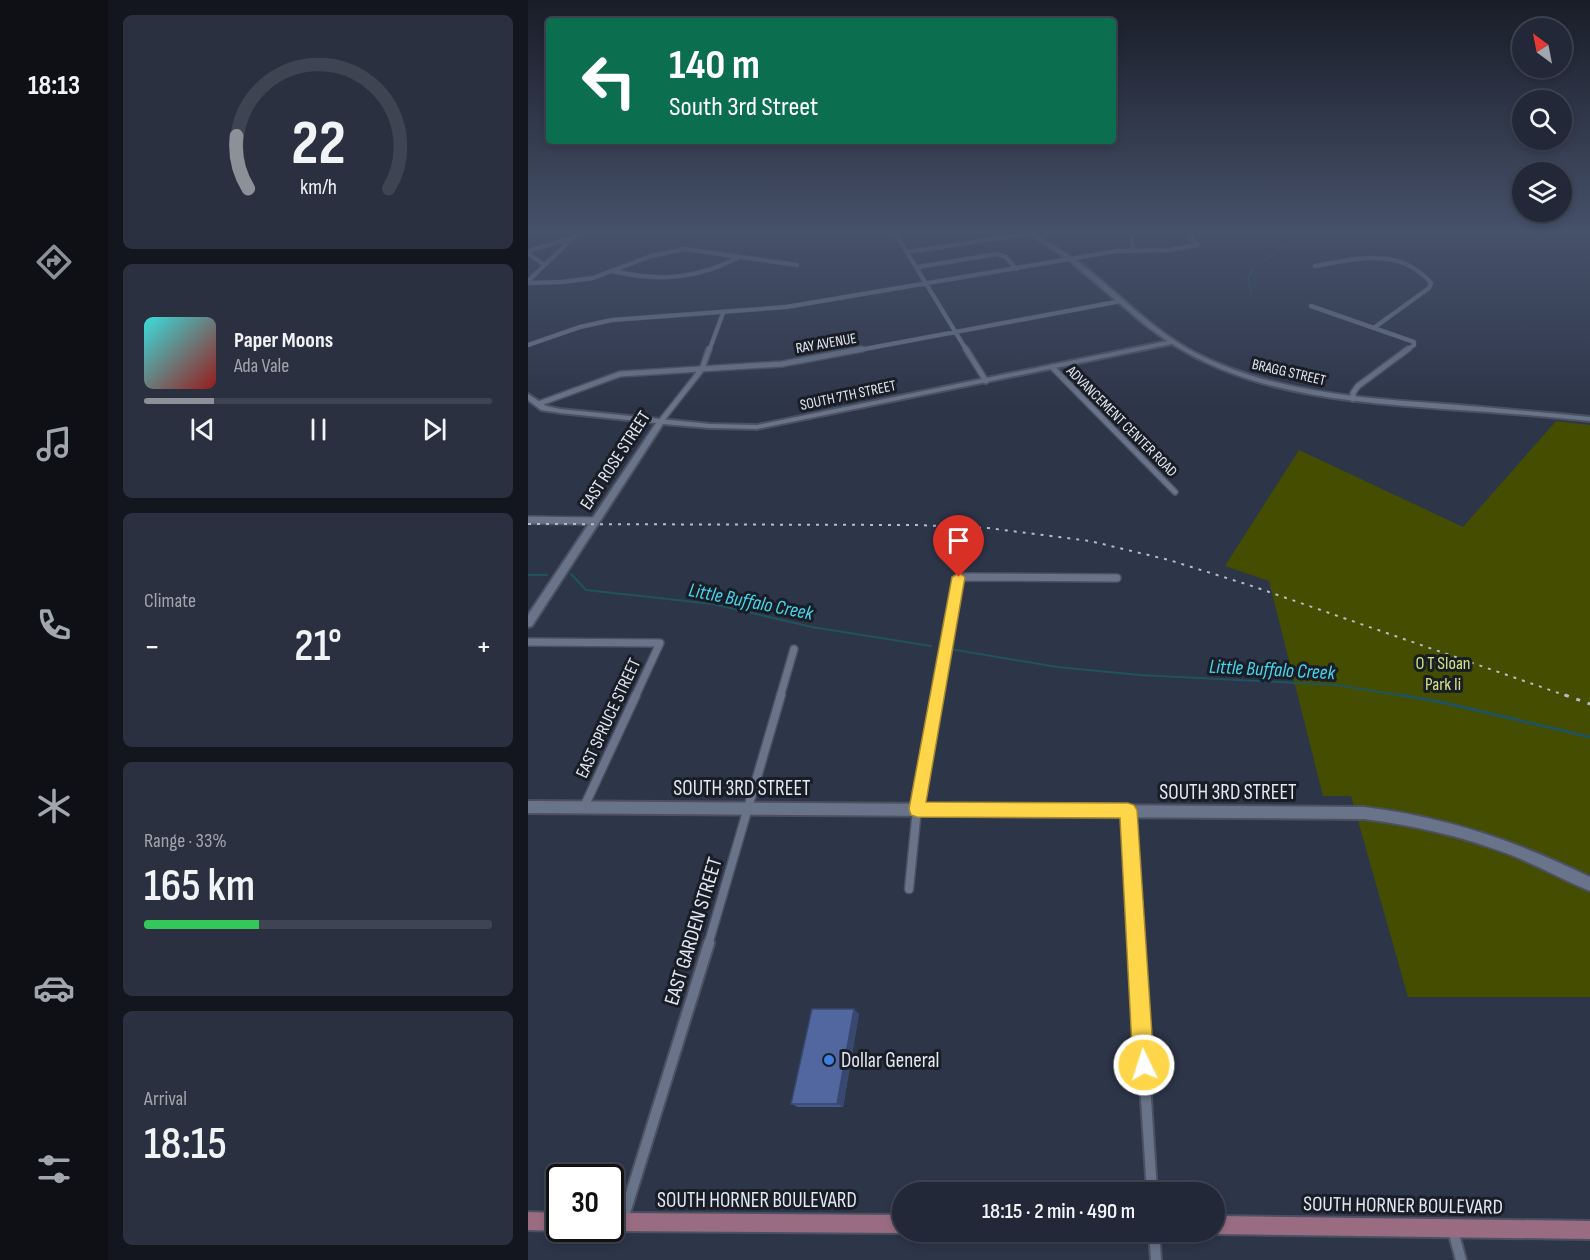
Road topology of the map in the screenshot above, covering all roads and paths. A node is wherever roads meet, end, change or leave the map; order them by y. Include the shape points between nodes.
1 (894, 290) edge
2 (932, 290) edge
3 (1107, 290) edge
4 (1427, 290) edge
5 (1121, 301) junction
6 (1311, 306) dead end
7 (723, 313) junction
8 (1375, 327) junction
9 (957, 332) junction
10 (1173, 342) junction
11 (528, 345) edge
12 (1052, 367) junction
13 (702, 369) junction
14 (986, 381) junction
15 (528, 396) edge
16 (1353, 399) junction
17 (538, 404) junction
18 (1590, 419) edge
19 (661, 421) junction
20 (1175, 492) dead end
21 (528, 520) edge
22 (595, 521) junction
23 (1117, 578) dead end
24 (528, 623) edge
25 (528, 642) edge
26 (794, 649) dead end
27 (528, 807) edge
28 (584, 807) junction
29 (749, 808) junction
30 (917, 809) junction
31 (1128, 810) junction
32 (1590, 884) edge
33 (909, 889) dead end
34 (1151, 1182) edge
35 (624, 1197) edge
36 (528, 1221) edge
37 (546, 1222) edge
38 (624, 1222) edge
39 (892, 1224) edge
40 (1225, 1226) edge
41 (1452, 1227) junction
42 (1590, 1230) edge
43 (1155, 1242) edge
44 (1156, 1260) edge
45 (1461, 1260) edge

1 - 7 street via 786,308
2 - 9 street
3 - 5 street, BRAGG STREET
4 - 8 street
5 - 9 street, RAY AVENUE
5 - 10 street, BRAGG STREET
6 - 8 street
7 - 11 street via 612,320
7 - 13 street, EAST ROSE STREET
8 - 16 street via 1409,339 1414,345 1358,386
9 - 13 street, RAY AVENUE via 782,364
9 - 14 street
10 - 12 street, SOUTH 7TH STREET
10 - 16 street, BRAGG STREET via 1215,364 1265,382
12 - 14 street, SOUTH 7TH STREET
12 - 20 street, ADVANCEMENT CENTER ROAD
13 - 17 street, RAY AVENUE via 620,374
13 - 19 street, EAST ROSE STREET
14 - 19 street, SOUTH 7TH STREET via 757,427
15 - 17 street, SOUTH 7TH STREET
16 - 18 street, BRAGG STREET
17 - 19 street, SOUTH 7TH STREET via 560,411
19 - 22 street, EAST ROSE STREET
21 - 22 street
22 - 24 street, EAST ROSE STREET
23 - 30 street via 959,577
25 - 28 street, EAST SPRUCE STREET via 660,643
26 - 29 street, EAST GARDEN STREET
27 - 28 street, SOUTH 3RD STREET
28 - 29 street, SOUTH 3RD STREET
29 - 30 street, SOUTH 3RD STREET
29 - 35 street, EAST GARDEN STREET
30 - 31 street, SOUTH 3RD STREET
30 - 33 street
31 - 32 street, SOUTH 3RD STREET via 1364,813 1422,820 1507,845
31 - 34 street
36 - 37 main road
38 - 39 main road, SOUTH HORNER BOULEVARD
40 - 41 main road, SOUTH HORNER BOULEVARD
41 - 42 main road, SOUTH HORNER BOULEVARD
41 - 45 street
43 - 44 street

